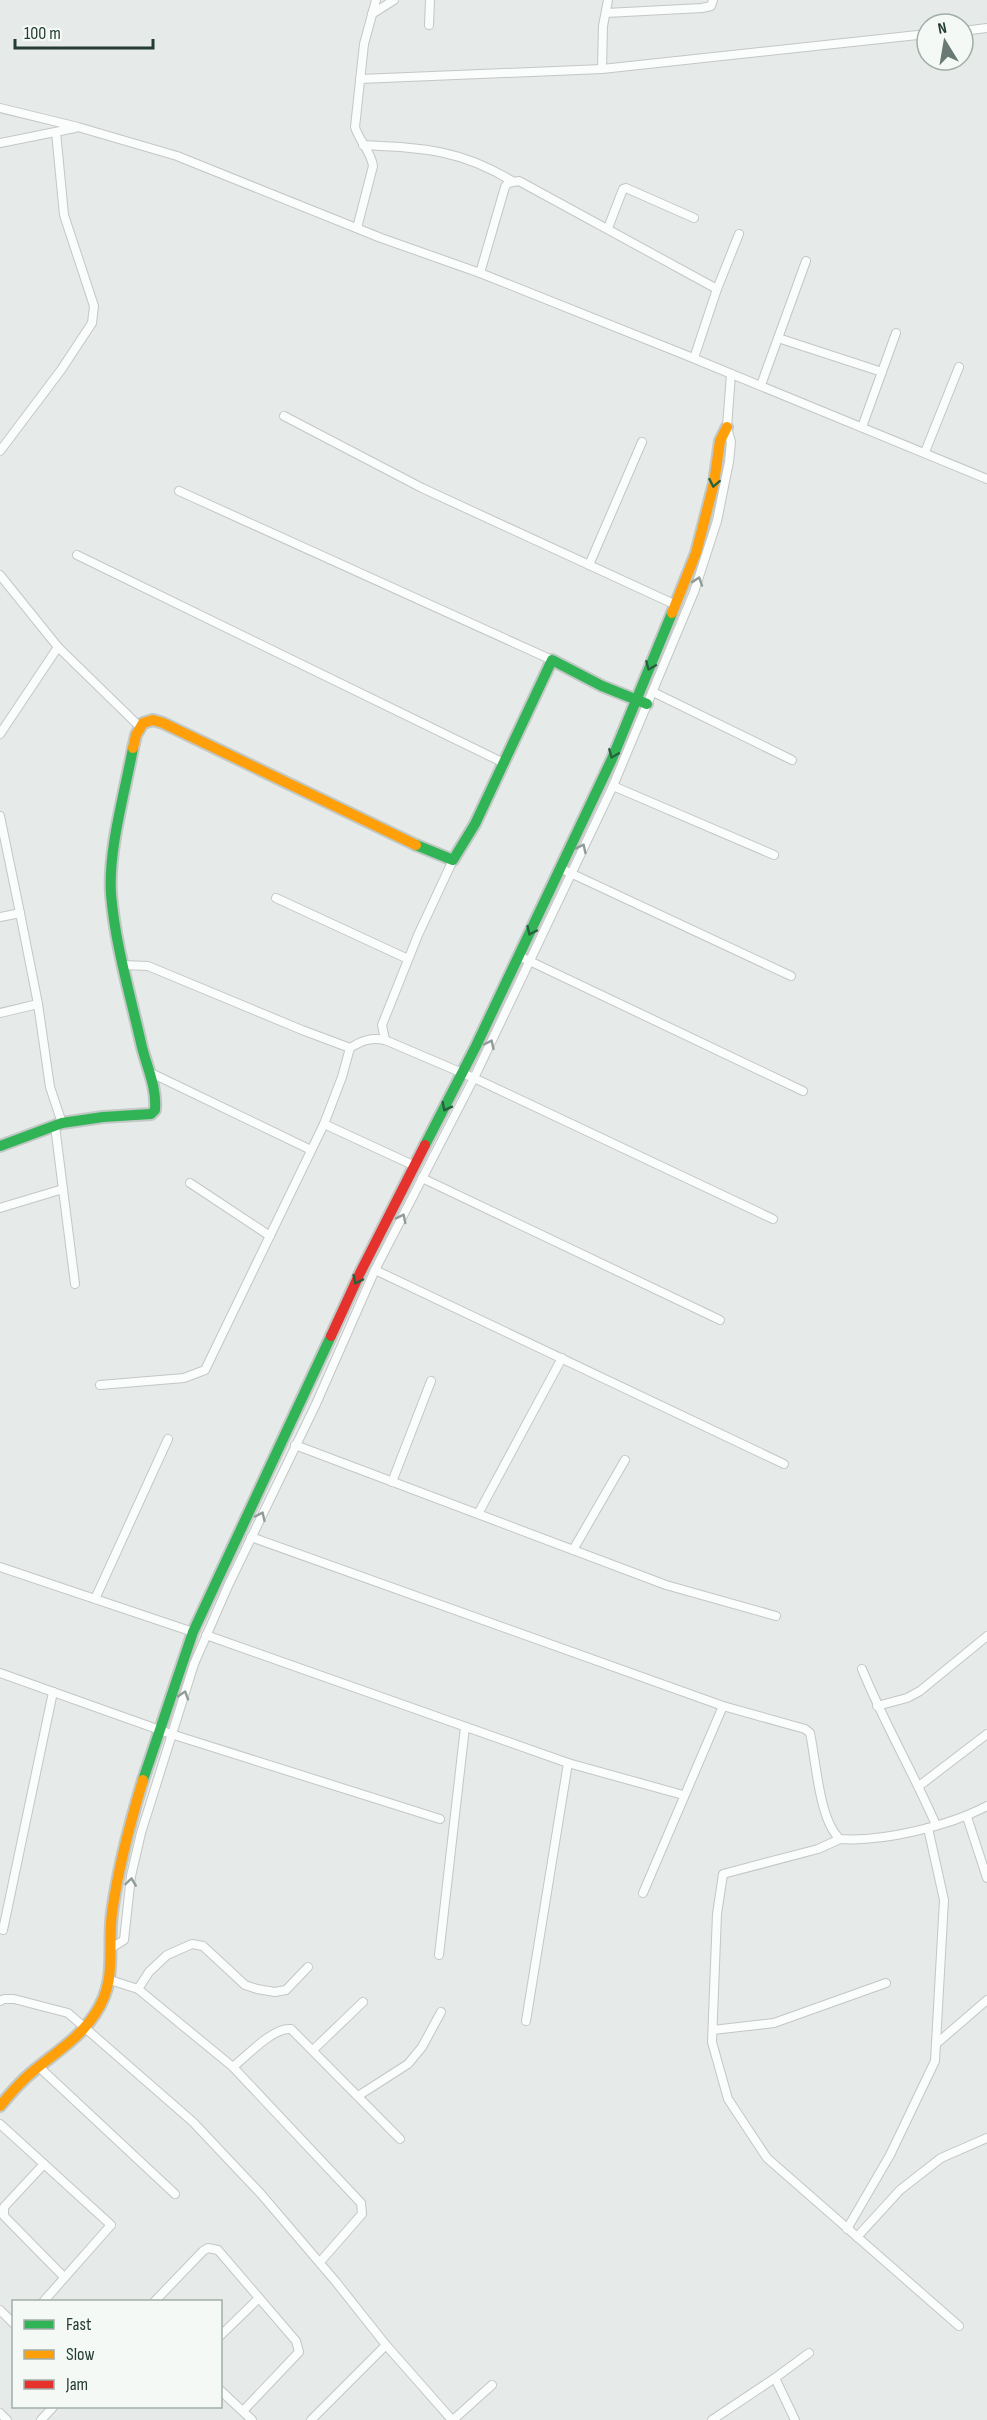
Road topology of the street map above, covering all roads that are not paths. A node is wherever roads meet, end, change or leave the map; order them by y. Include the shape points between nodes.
1 (376, 0) edge
2 (394, 0) edge
3 (430, 0) edge
4 (608, 0) edge
5 (713, 0) edge
6 (606, 13) junction
7 (372, 14) junction
8 (429, 25) dead end
9 (915, 35) edge
10 (602, 69) junction
11 (360, 79) junction
12 (0, 108) edge
13 (78, 127) junction
14 (56, 132) junction
15 (0, 143) edge
16 (363, 145) junction
17 (512, 181) junction
18 (694, 218) dead end
19 (357, 228) junction
20 (608, 228) junction
21 (739, 234) dead end
22 (806, 261) dead end
23 (480, 273) junction
24 (717, 289) junction
25 (896, 333) dead end
26 (778, 338) junction
27 (694, 358) junction
28 (959, 367) dead end
29 (882, 372) junction
30 (731, 374) junction
31 (761, 385) junction
32 (284, 416) dead end
33 (727, 427) junction
34 (862, 427) junction
35 (642, 442) dead end
36 (0, 451) edge
37 (925, 452) junction
38 (987, 479) edge
39 (179, 491) dead end
40 (77, 555) dead end
41 (589, 565) junction
42 (0, 575) edge
43 (676, 605) junction
44 (58, 647) junction
45 (552, 660) junction
46 (652, 692) junction
47 (636, 700) junction
48 (647, 704) junction
49 (140, 727) junction
50 (0, 734) edge
51 (792, 760) dead end
52 (504, 763) junction
53 (613, 786) junction
54 (0, 816) edge
55 (774, 855) dead end
56 (453, 860) junction
57 (560, 868) junction
58 (570, 873) junction
59 (276, 898) dead end
60 (20, 913) junction
61 (0, 917) edge
62 (519, 956) junction
63 (408, 959) junction
64 (530, 961) junction
65 (123, 965) junction
66 (791, 976) dead end
67 (38, 1004) junction
68 (0, 1013) edge
69 (385, 1040) junction
70 (350, 1048) junction
71 (149, 1072) junction
72 (462, 1075) junction
73 (474, 1078) junction
74 (803, 1091) dead end
75 (324, 1124) junction
76 (58, 1125) junction
77 (0, 1146) edge
78 (311, 1150) junction
79 (415, 1166) junction
80 (422, 1178) junction
81 (190, 1183) dead end
82 (63, 1189) junction
83 (0, 1208) edge
84 (773, 1219) dead end
85 (270, 1236) junction
86 (375, 1270) junction
87 (75, 1284) dead end
88 (720, 1320) dead end
89 (562, 1358) junction
90 (431, 1381) dead end
91 (100, 1385) dead end
92 (293, 1419) junction
93 (305, 1425) junction
94 (168, 1439) dead end
95 (295, 1445) junction
96 (625, 1460) dead end
97 (784, 1464) dead end
98 (392, 1482) junction
99 (478, 1514) junction
100 (251, 1537) junction
101 (573, 1550) junction
102 (0, 1567) edge
103 (216, 1581) junction
104 (228, 1586) junction
105 (95, 1599) junction
106 (776, 1616) dead end
107 (193, 1632) junction
108 (206, 1635) junction
109 (987, 1636) edge
110 (862, 1669) dead end
111 (0, 1673) edge
112 (53, 1692) junction
113 (723, 1706) junction
114 (877, 1706) junction
115 (465, 1726) junction
116 (159, 1729) junction
117 (171, 1734) junction
118 (987, 1734) edge
119 (568, 1763) junction
120 (919, 1786) junction
121 (683, 1795) junction
122 (987, 1806) edge
123 (967, 1817) junction
124 (440, 1819) dead end
125 (936, 1825) junction
126 (128, 1828) junction
127 (928, 1828) junction
128 (141, 1833) junction
129 (840, 1839) junction
130 (987, 1878) edge
131 (643, 1893) dead end
132 (3, 1930) dead end
133 (113, 1947) junction
134 (439, 1955) dead end
135 (308, 1967) dead end
136 (110, 1980) junction
137 (886, 1983) dead end
138 (138, 1989) junction
139 (987, 2000) edge
140 (0, 2001) edge
141 (363, 2002) dead end
142 (441, 2012) dead end
143 (526, 2021) dead end
144 (86, 2028) junction
145 (713, 2030) junction
146 (936, 2044) junction
147 (313, 2050) junction
148 (39, 2067) junction
149 (233, 2067) junction
150 (358, 2096) junction
151 (0, 2106) edge
152 (0, 2124) edge
153 (987, 2138) edge
154 (400, 2139) dead end
155 (44, 2164) junction
156 (175, 2194) dead end
157 (847, 2229) junction
158 (856, 2237) junction
159 (320, 2262) junction
160 (64, 2277) junction
161 (259, 2298) junction
162 (44, 2300) edge
163 (155, 2300) edge
164 (0, 2310) edge
165 (12, 2323) edge
166 (959, 2326) dead end
167 (222, 2334) edge
168 (386, 2345) junction
169 (809, 2354) dead end
170 (775, 2378) junction
171 (492, 2385) dead end
172 (222, 2392) edge
173 (52, 2408) edge
174 (243, 2410) junction
175 (0, 2413) edge
176 (7, 2420) edge
177 (41, 2420) edge
178 (252, 2420) edge
179 (311, 2420) edge
180 (453, 2420) edge
181 (712, 2420) edge
182 (795, 2420) edge

1 - 7 street
2 - 7 street
3 - 8 street
4 - 6 street
5 - 6 street via 711,6 702,8
6 - 10 street
7 - 11 street
9 - 10 street
10 - 11 street
11 - 16 street via 355,127
12 - 13 street
13 - 14 street
13 - 19 street via 177,156
14 - 15 street
14 - 36 street via 64,215 94,316 61,370
16 - 17 street via 448,152 491,168
16 - 19 street via 373,166
17 - 20 street via 525,183
17 - 23 street via 505,188
18 - 20 street via 626,188
19 - 23 street
20 - 24 street
21 - 24 street
22 - 26 street
23 - 27 street
24 - 27 street
25 - 29 street
26 - 29 street
26 - 31 street
27 - 30 street
28 - 37 street
29 - 34 street
30 - 31 street
30 - 33 street
31 - 34 street
32 - 41 street via 422,489
33 -> 43 street via 720,441 696,553
46 -> 33 street via 694,592 717,521 730,448
34 - 37 street
35 - 41 street
37 - 38 street
39 - 45 street
40 - 52 street
41 - 43 street
42 - 44 street
43 -> 47 street
44 - 49 street
44 - 50 street
45 - 47 street
45 - 52 street
46 - 48 street
46 - 51 street
47 - 48 street
47 -> 57 street
48 - 53 street
49 - 56 street via 146,720 163,723
49 - 65 street via 114,850 113,915
52 - 56 street
53 - 55 street
58 -> 53 street
54 - 60 street
56 - 63 street
57 - 58 street
57 -> 62 street
58 - 64 street
58 - 66 street
59 - 63 street
60 - 61 street
60 - 67 street
62 - 64 street
62 - 72 street
63 - 69 street via 382,1025
73 -> 64 street
64 - 74 street
65 - 70 street via 148,966
65 - 71 street
67 - 68 street
67 - 76 street
69 - 70 street via 363,1040
69 - 72 street
70 - 75 street
71 - 76 street via 157,1104 151,1114
71 - 78 street
72 - 73 street
72 -> 79 street
73 - 80 street
73 - 84 street
75 - 78 street
75 - 79 street
76 - 77 street
76 - 82 street
78 - 85 street
79 -> 92 street via 360,1273
86 -> 80 street
80 - 88 street
81 - 85 street
82 - 83 street
82 - 87 street
85 - 91 street via 205,1370 184,1378
86 - 89 street
86 - 93 street
89 - 97 street
89 - 99 street
90 - 98 street
92 - 93 street
92 - 103 street
93 - 95 street
94 - 105 street
95 - 98 street
100 -> 95 street
96 - 101 street
98 - 99 street
99 - 101 street
100 - 104 street
100 - 113 street
101 - 106 street via 666,1585
102 - 105 street
103 - 104 street
103 - 107 street
104 - 108 street
105 - 107 street
107 - 116 street
108 - 115 street
117 -> 108 street
109 - 114 street via 920,1691
110 - 114 street
111 - 112 street
112 - 116 street
112 - 132 street
113 - 121 street
113 - 129 street via 810,1733 826,1813 832,1832
114 - 120 street
115 - 119 street
115 - 134 street
116 - 117 street
116 - 126 street
117 - 124 street
117 - 128 street
118 - 120 street
119 - 121 street
119 - 143 street
120 - 125 street
121 - 131 street
122 - 123 street
123 - 125 street
123 - 130 street
125 - 127 street
126 - 128 street
126 - 133 street via 112,1906 109,1938
127 - 129 street
127 - 146 street via 944,1900
133 -> 128 street via 123,1940
129 - 145 street via 818,1849 723,1874 717,1914
133 - 136 street
135 - 138 street via 286,1990 257,1989 245,1985 203,1946 192,1944 167,1955 148,1972
136 - 138 street
136 - 144 street via 109,1990
137 - 145 street via 774,2023
138 - 149 street
139 - 146 street
140 - 144 street via 14,1999 68,2013
141 - 147 street
142 - 150 street via 423,2047 408,2064
144 - 148 street
144 - 159 street via 193,2122
145 - 157 street via 712,2042 728,2099 767,2158
146 - 157 street via 935,2061 890,2155
147 - 149 street via 291,2029 283,2028
147 - 150 street
148 - 151 street
148 - 156 street
149 - 159 street via 362,2204 362,2214
150 - 154 street
152 - 155 street
153 - 158 street via 941,2158 900,2190
155 - 160 street via 4,2207 4,2216
155 - 160 street via 111,2225
157 - 158 street
158 - 166 street
159 - 168 street
160 - 162 street
161 - 163 street via 218,2250 208,2248
161 - 167 street
161 - 174 street via 296,2341 299,2352
164 - 165 street
168 - 179 street
168 - 180 street
169 - 170 street
170 - 181 street
170 - 182 street
171 - 180 street
172 - 174 street
173 - 177 street
174 - 178 street
175 - 176 street

